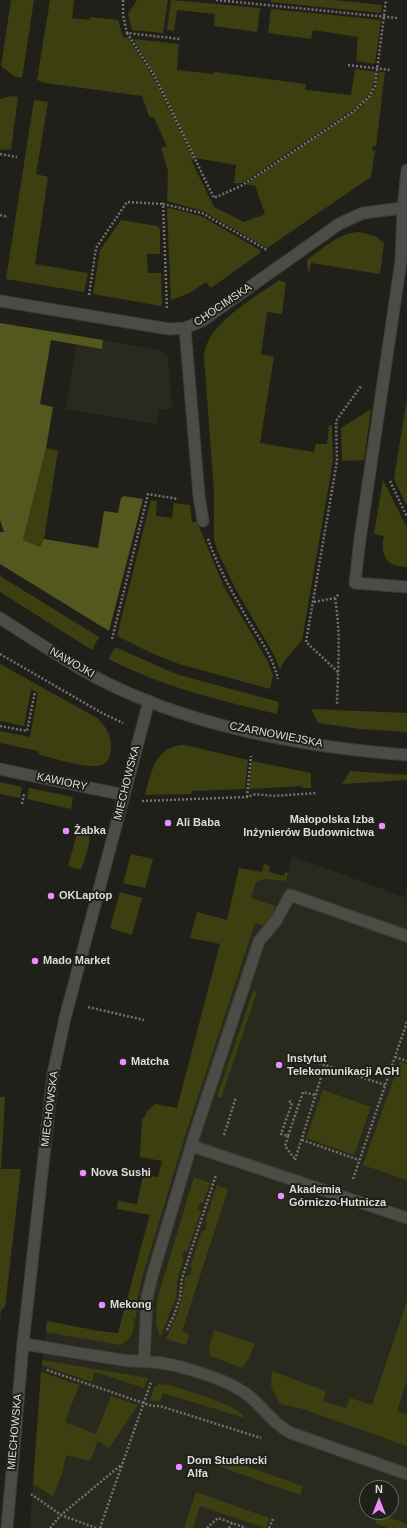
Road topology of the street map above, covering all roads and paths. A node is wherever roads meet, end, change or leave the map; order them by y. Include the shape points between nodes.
1 (123, 0) edge
2 (216, 0) edge
3 (386, 0) edge
4 (383, 17) junction
5 (397, 18) dead end
6 (127, 33) junction
7 (180, 40) dead end
8 (348, 65) dead end
9 (378, 68) junction
10 (390, 70) dead end
11 (0, 154) edge
12 (17, 157) dead end
13 (407, 170) edge
14 (163, 204) junction
15 (403, 208) junction
16 (0, 216) edge
17 (8, 217) dead end
18 (405, 229) edge
19 (269, 252) dead end
20 (88, 298) dead end
21 (0, 301) edge
22 (167, 311) dead end
23 (185, 328) junction
24 (362, 384) dead end
25 (389, 479) dead end
26 (199, 501) junction
27 (407, 516) edge
28 (203, 521) joint
29 (355, 583) junction
30 (407, 587) edge
31 (335, 598) junction
32 (314, 602) junction
33 (0, 618) edge
34 (112, 639) dead end
35 (0, 654) edge
36 (338, 672) junction
37 (278, 680) dead end
38 (34, 692) dead end
39 (149, 701) junction
40 (337, 704) dead end
41 (102, 713) dead end
42 (0, 726) edge
43 (407, 755) edge
44 (251, 756) dead end
45 (0, 769) edge
46 (317, 793) dead end
47 (124, 795) junction
48 (247, 796) junction
49 (139, 801) dead end
50 (407, 936) edge
51 (85, 1007) dead end
52 (144, 1020) dead end
53 (407, 1022) edge
54 (395, 1057) junction
55 (407, 1061) edge
56 (319, 1063) dead end
57 (325, 1065) junction
58 (385, 1086) junction
59 (315, 1095) junction
60 (236, 1097) dead end
61 (289, 1101) dead end
62 (230, 1114) dead end
63 (288, 1136) junction
64 (302, 1140) junction
65 (192, 1146) junction
66 (220, 1155) junction
67 (293, 1156) dead end
68 (359, 1160) junction
69 (289, 1178) junction
70 (346, 1198) junction
71 (407, 1218) edge
72 (23, 1344) junction
73 (144, 1362) junction
74 (156, 1363) junction
75 (44, 1369) dead end
76 (152, 1379) dead end
77 (144, 1403) junction
78 (265, 1439) dead end
79 (121, 1464) junction
80 (407, 1474) edge
81 (27, 1492) dead end
82 (61, 1515) junction
83 (273, 1519) dead end
84 (232, 1523) junction
85 (7, 1528) edge
86 (50, 1528) edge
87 (96, 1528) edge
88 (100, 1528) edge
89 (207, 1528) edge
90 (229, 1528) edge
91 (246, 1528) edge
92 (270, 1528) edge

1 - 6 path
2 - 4 path
3 - 4 path
4 - 5 path
4 - 9 path
6 - 7 path
6 - 9 path via 155,77 214,198 241,186 360,106 374,90
8 - 9 path
9 - 10 path
11 - 12 path
13 - 15 street
14 - 19 path via 202,213
14 - 20 path via 127,202 96,248
14 - 22 path
15 - 18 street
15 - 23 street, CHOCIMSKA via 363,213 339,224 202,321
16 - 17 path
18 - 29 street
21 - 23 street, CHOCIMSKA via 169,329
23 - 26 street
24 - 32 path via 336,421 337,461
25 - 27 path
26 - 28 street
26 - 34 path via 148,494
28 - 37 path via 213,553 235,598 273,663
29 - 30 street
29 - 31 path
31 - 32 path
31 - 36 path via 338,621
32 - 36 path via 306,642
33 - 39 street, NAWOJKI via 96,677
35 - 41 path
36 - 40 path
38 - 42 path via 27,731
39 - 43 street, CZARNOWIEJSKA via 239,729 299,741
39 - 47 street, MIECHOWSKA
44 - 48 path
45 - 47 street, KAWIORY
46 - 48 path
47 - 72 street, MIECHOWSKA via 65,1018 53,1074
48 - 49 path
50 - 65 street via 290,895 276,921 259,940
51 - 52 path
53 - 54 path
54 - 55 path
54 - 58 path
56 - 57 path
57 - 58 path
57 - 59 path
58 - 68 path
59 - 63 path via 304,1092
59 - 64 path
60 - 62 path
61 - 63 path via 292,1102 281,1134
63 - 67 path via 285,1146
64 - 68 path
64 - 69 path
65 - 66 street
65 - 73 street via 149,1287
66 - 69 street
66 - 74 path via 219,1168 182,1278 180,1298
68 - 70 path
69 - 70 street
70 - 71 street
72 - 73 street
72 - 85 street, MIECHOWSKA
73 - 74 street
74 - 80 street via 191,1371 237,1388 255,1400 270,1418 284,1429
75 - 77 path
76 - 77 path
77 - 78 path
77 - 79 path
79 - 82 path
79 - 88 path
81 - 82 path
82 - 86 path
82 - 87 path
83 - 92 path
84 - 89 path via 218,1518
84 - 90 path
84 - 91 path

